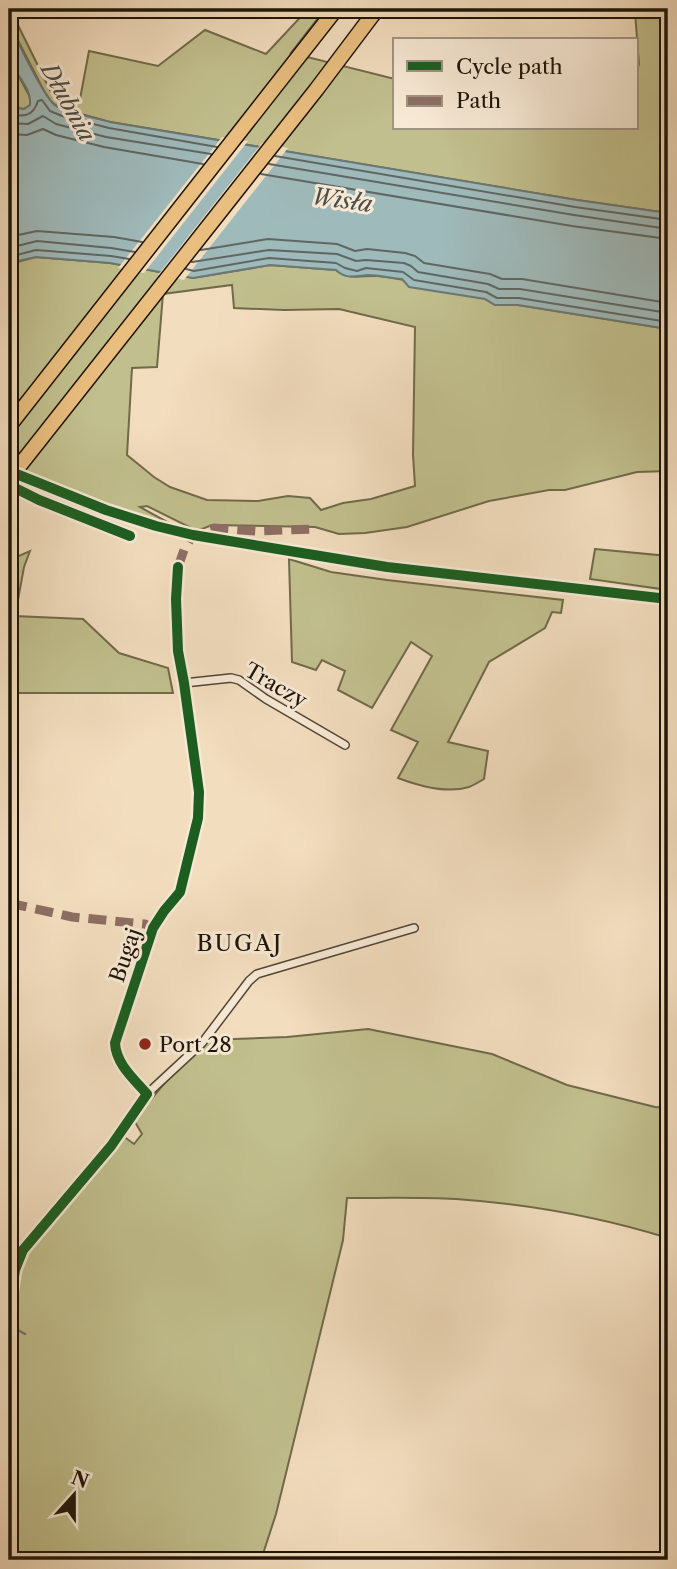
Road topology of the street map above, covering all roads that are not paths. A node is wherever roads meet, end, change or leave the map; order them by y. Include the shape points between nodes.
1 (336, 9) edge
2 (377, 9) edge
3 (9, 426) edge
4 (9, 479) edge
5 (9, 485) edge
6 (130, 536) dead end
7 (178, 567) dead end
8 (184, 683) junction
9 (345, 745) dead end
10 (414, 928) dead end
11 (147, 1094) junction
12 (9, 1308) edge

1 - 3 highway
2 - 4 highway
5 - 6 street
7 - 8 street, Bugaj via 177,640
8 - 9 street, Traczy via 239,680
8 - 11 street, Bugaj via 199,792 198,818 180,892 153,928 115,1043 118,1058
10 - 11 street via 257,974 202,1043
11 - 12 street via 111,1146 23,1250

